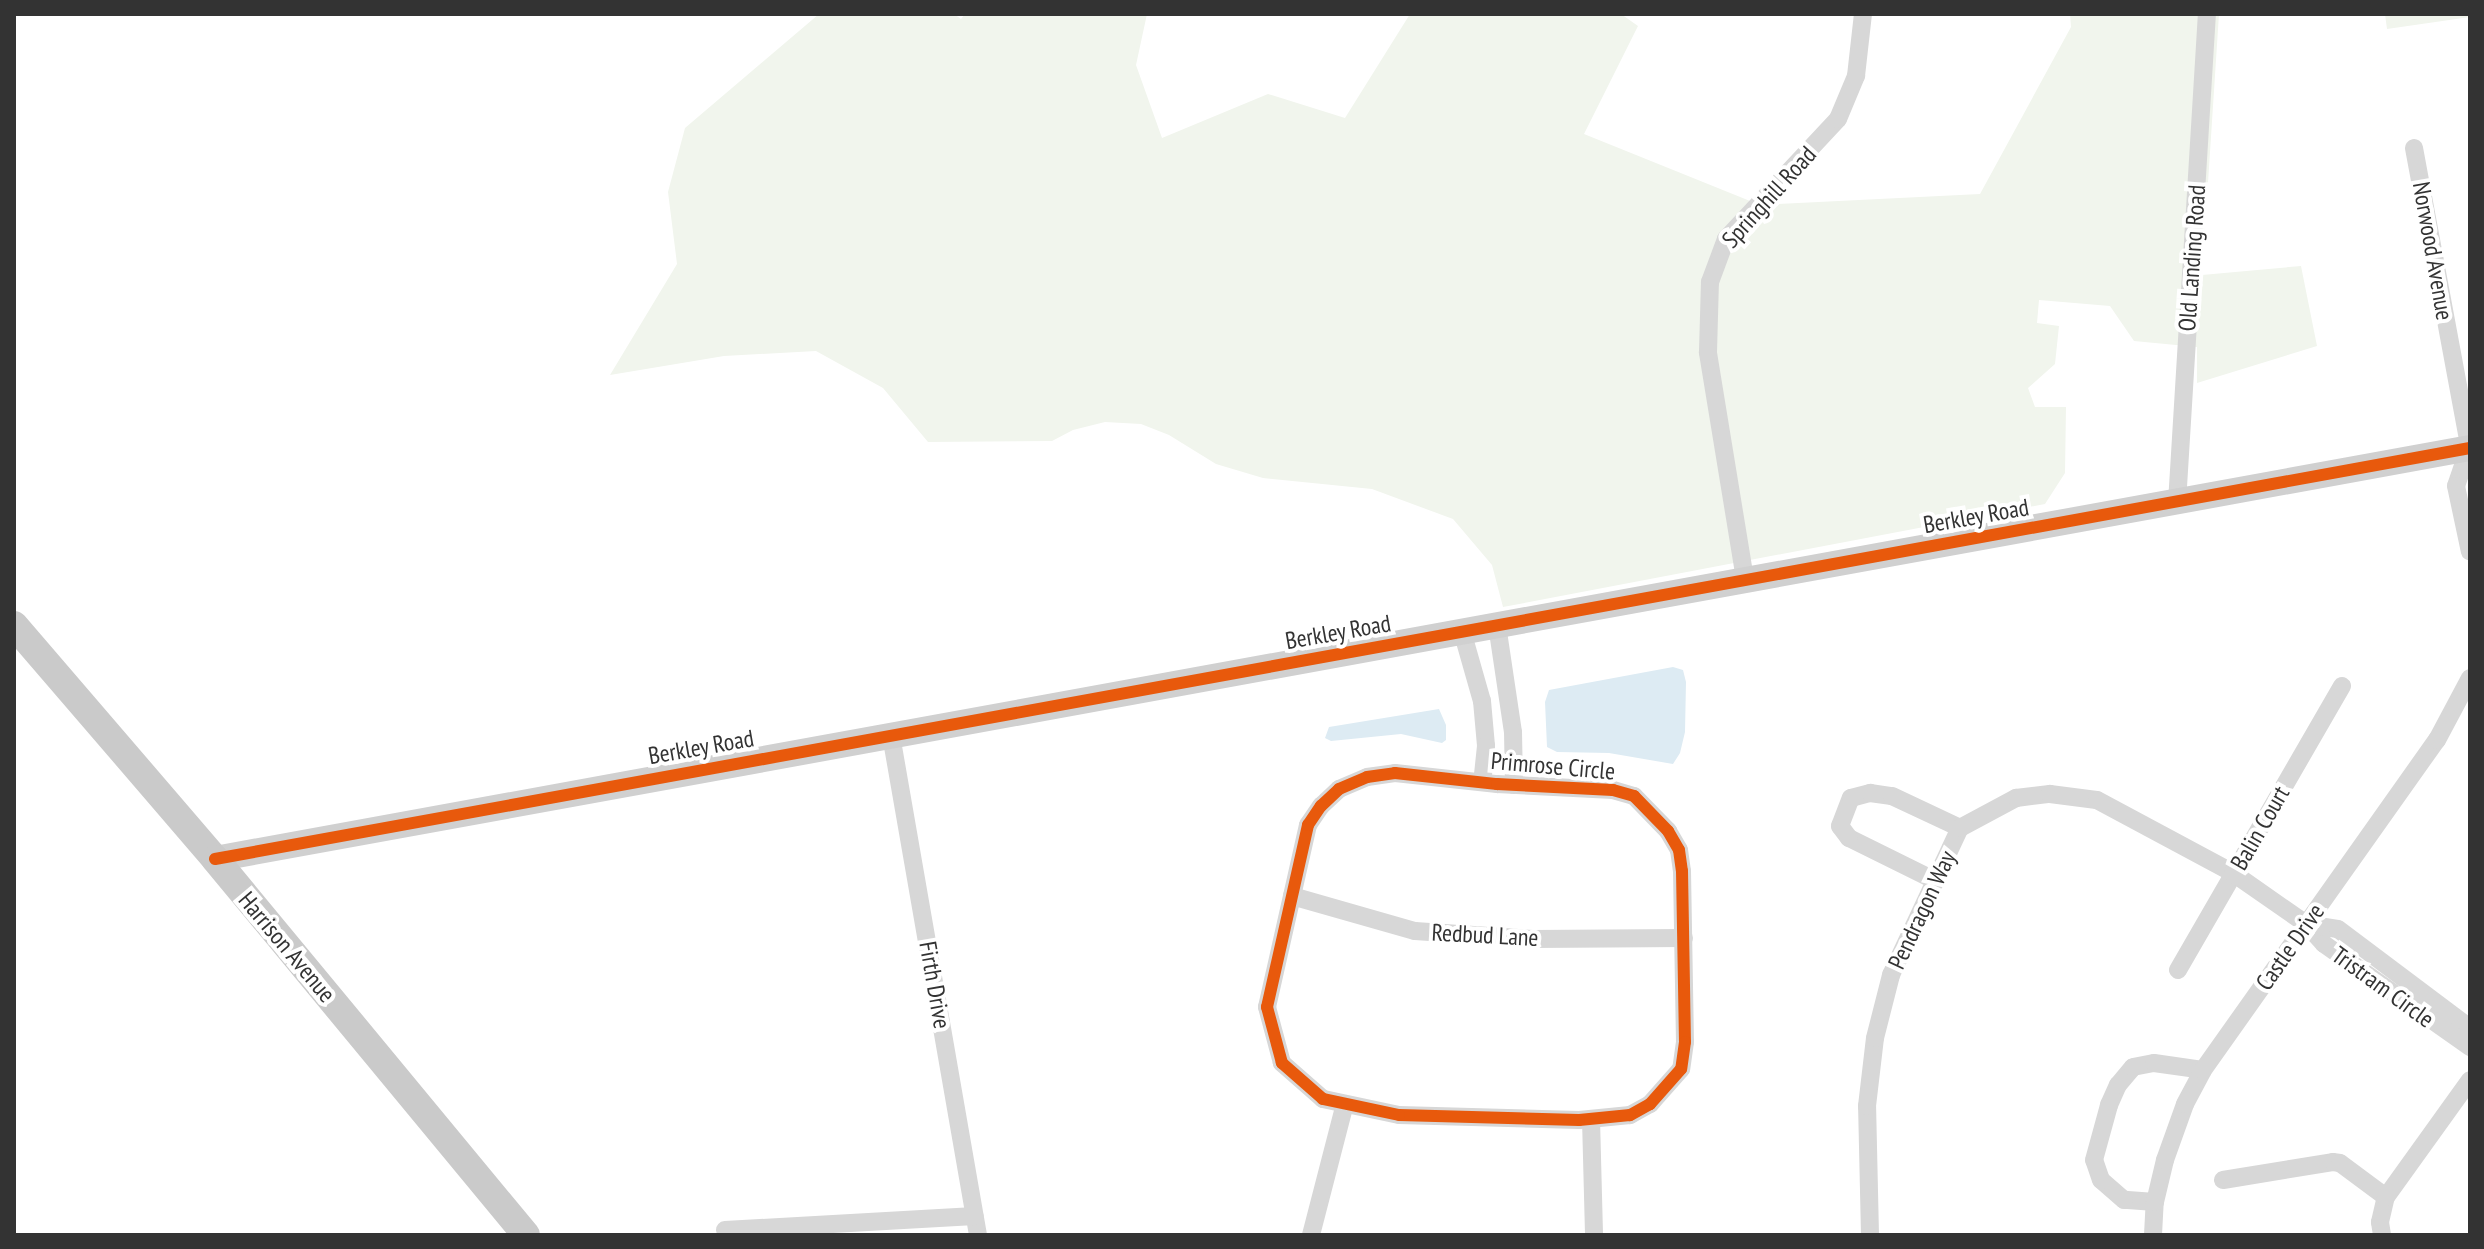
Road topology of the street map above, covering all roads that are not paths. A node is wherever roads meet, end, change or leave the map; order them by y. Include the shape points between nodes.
1 (1863, 14) edge
2 (2207, 14) edge
3 (2414, 148) dead end
4 (2470, 449) edge
5 (2177, 503) junction
6 (2470, 552) edge
7 (1745, 579) junction
8 (14, 625) edge
9 (1497, 625) junction
10 (1462, 631) junction
11 (2470, 678) edge
12 (2342, 686) dead end
13 (891, 735) junction
14 (1482, 782) junction
15 (1514, 785) junction
16 (1960, 828) junction
17 (215, 859) junction
18 (2233, 873) junction
19 (1936, 881) junction
20 (1292, 896) junction
21 (2306, 924) junction
22 (1684, 938) junction
23 (2178, 970) dead end
24 (2470, 1028) edge
25 (2470, 1047) edge
26 (2203, 1070) junction
27 (2470, 1080) edge
28 (1345, 1104) junction
29 (1591, 1119) junction
30 (2223, 1180) dead end
31 (2386, 1197) junction
32 (2155, 1202) junction
33 (977, 1226) edge
34 (725, 1230) dead end
35 (526, 1235) edge
36 (1311, 1235) edge
37 (1594, 1235) edge
38 (1870, 1235) edge
39 (2153, 1235) edge
40 (2382, 1235) edge

1 - 7 street, Springhill Road via 1856,76 1838,119 1726,239 1710,282 1708,352
2 - 5 street, Old Landing Road
3 - 4 street, Norwood Avenue
4 - 5 street, Berkley Road
4 - 6 street via 2456,486
5 - 7 street, Berkley Road
7 - 9 street, Berkley Road
8 - 17 main road, Harrison Avenue
9 - 10 street, Berkley Road
9 - 15 street via 1513,732
10 - 13 street, Berkley Road
10 - 14 street via 1482,701
11 - 21 street, Castle Drive via 2437,740
12 - 18 street, Balin Court
13 - 17 street, Berkley Road
13 - 33 street, Firth Drive
14 - 15 street, Primrose Circle
14 - 20 street, Primrose Circle via 1395,773 1339,789 1308,825
15 - 22 street, Primrose Circle via 1613,790 1634,796 1650,809 1679,850
16 - 18 street, Pendragon Way via 2016,798 2050,794 2097,800
16 - 19 street, Pendragon Way
16 - 19 street via 1892,796 1870,793 1851,798 1840,826 1849,838
17 - 35 main road, Harrison Avenue
18 - 21 street, Pendragon Way
18 - 23 street, Balin Court
19 - 38 street, Pendragon Way via 1891,975 1875,1038 1867,1106
20 - 22 street, Redbud Lane via 1415,931 1533,939
20 - 28 street, Primrose Circle via 1267,1007 1275,1042 1282,1063 1305,1087 1323,1099
21 - 24 street, Tristram Circle via 2338,929
21 - 25 street, Tristram Circle via 2324,944
21 - 26 street, Castle Drive
22 - 29 street, Primrose Circle via 1681,1069 1650,1104 1630,1115
26 - 32 street, Castle Drive via 2185,1104
26 - 32 street via 2163,1064 2133,1067 2109,1105 2094,1160 2101,1180 2124,1200
27 - 31 street
28 - 29 street, Primrose Circle via 1399,1115
28 - 36 street
29 - 37 street
30 - 31 street via 2333,1162
31 - 40 street
32 - 39 street, Castle Drive
33 - 34 street

